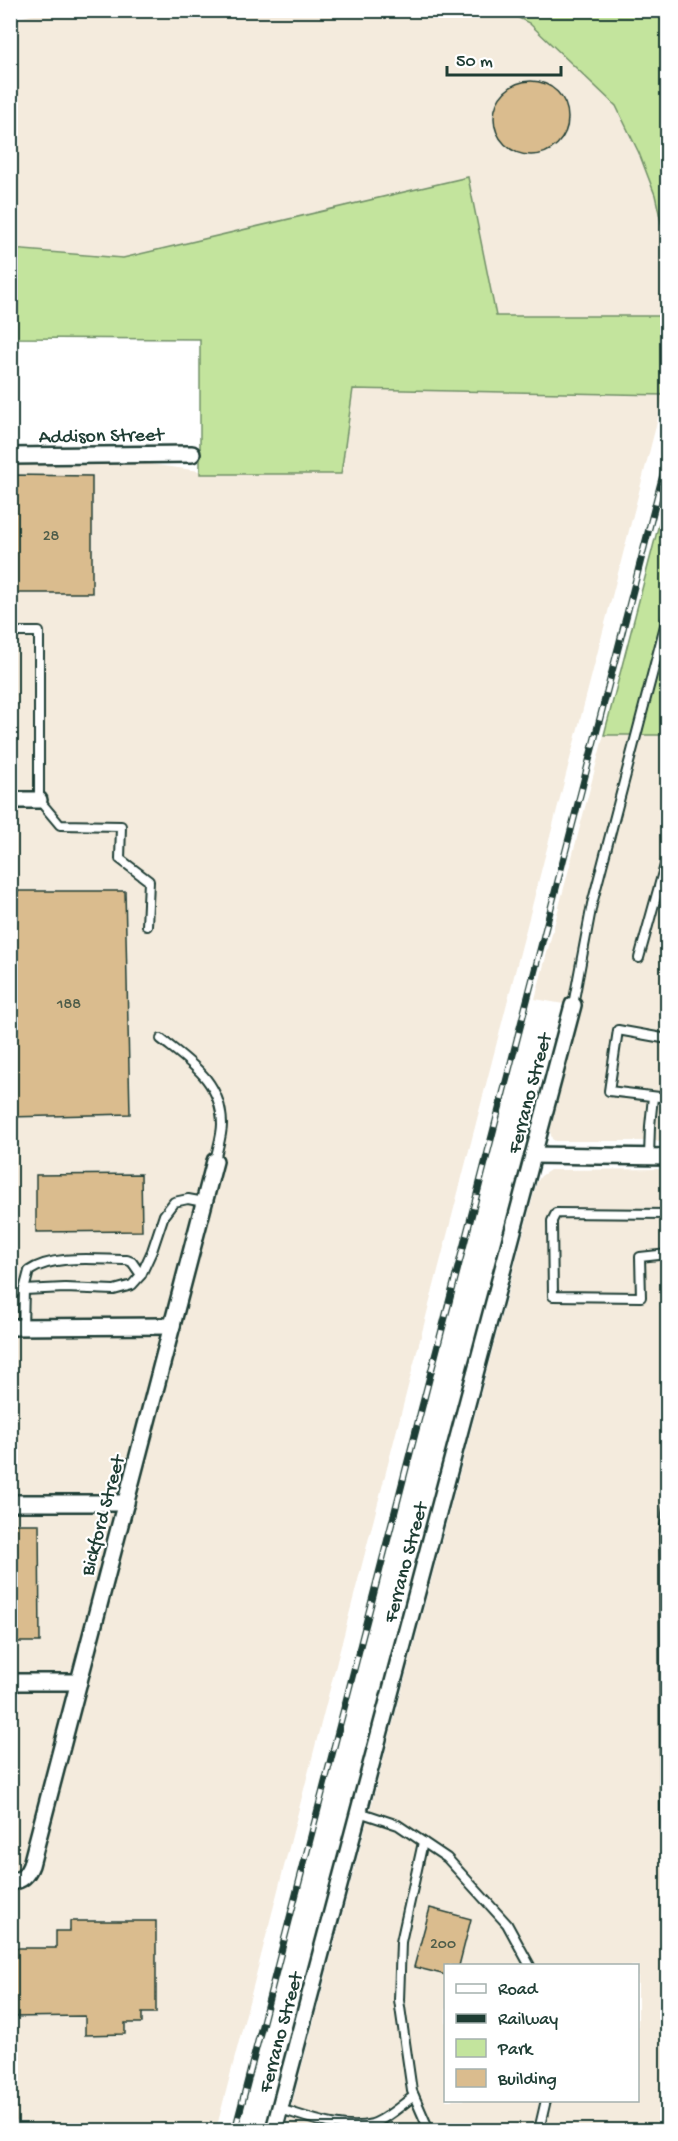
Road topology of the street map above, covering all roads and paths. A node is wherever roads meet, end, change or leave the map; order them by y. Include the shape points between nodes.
1 (192, 454) dead end
2 (10, 456) edge
3 (668, 614) edge
4 (10, 632) edge
5 (10, 800) edge
6 (39, 800) junction
7 (668, 854) edge
8 (147, 926) dead end
9 (639, 958) dead end
10 (573, 1005) joint
11 (668, 1038) edge
12 (161, 1039) dead end
13 (653, 1097) junction
14 (668, 1098) edge
15 (533, 1155) junction
16 (668, 1156) edge
17 (649, 1157) junction
18 (215, 1161) joint
19 (204, 1202) junction
20 (668, 1214) edge
21 (668, 1254) edge
22 (141, 1275) junction
23 (24, 1290) junction
24 (172, 1326) junction
25 (17, 1327) edge
26 (10, 1503) edge
27 (126, 1503) junction
28 (668, 1506) edge
29 (10, 1682) edge
30 (79, 1682) junction
31 (359, 1812) junction
32 (668, 1837) edge
33 (423, 1842) junction
34 (18, 1879) edge
35 (529, 1964) edge
36 (414, 2096) junction
37 (546, 2102) edge
38 (280, 2109) junction
39 (274, 2130) edge
40 (429, 2130) edge
41 (539, 2130) edge

1 - 2 street, Addison Street
3 - 10 lane via 592,904
4 - 6 lane via 39,632
5 - 6 street
6 - 8 lane via 60,825 121,826 120,859 149,881
7 - 9 lane
10 - 15 street, Ferrano Street
11 - 13 lane via 618,1030 609,1091
12 - 18 lane via 201,1070 218,1097 222,1125
13 - 14 lane
13 - 17 lane
15 - 17 street
15 - 31 street, Ferrano Street
16 - 17 street
18 - 19 street, Bickford Street
19 - 22 lane via 174,1202 164,1215
19 - 24 street, Bickford Street
20 - 21 lane via 556,1213 552,1221 554,1296 640,1297 640,1257
22 - 23 lane via 132,1285 114,1290
22 - 23 lane via 127,1260 50,1261 28,1271
23 - 25 lane
24 - 25 street
24 - 27 street, Bickford Street
26 - 27 street
27 - 30 street, Bickford Street
28 - 32 lane via 664,1534
29 - 30 street
30 - 34 street, Bickford Street via 31,1865
31 - 33 lane via 398,1825
31 - 38 street, Ferrano Street
33 - 35 lane via 447,1857 507,1924
33 - 36 lane via 402,1942 399,2000
36 - 38 lane via 373,2124 350,2126
36 - 40 lane
37 - 41 lane
38 - 39 street, Ferrano Street

